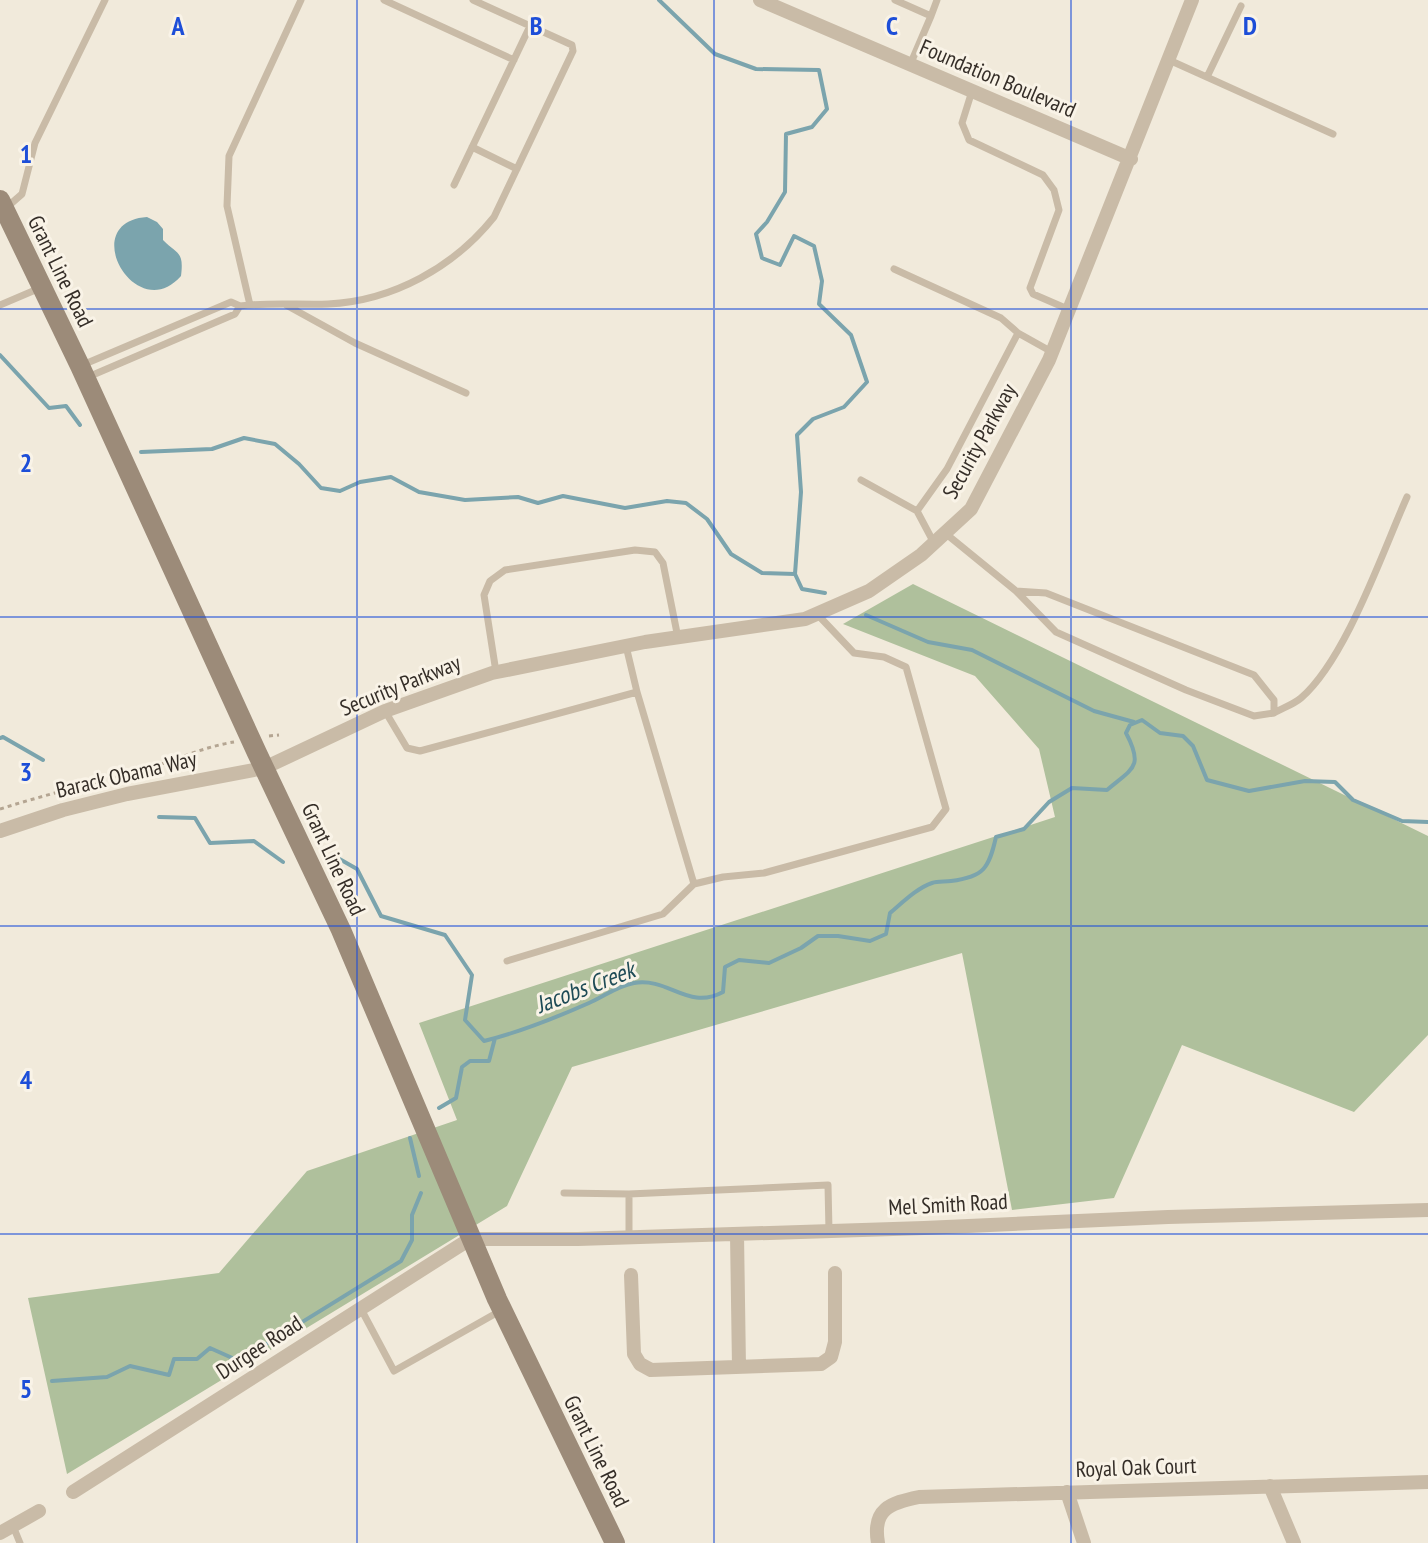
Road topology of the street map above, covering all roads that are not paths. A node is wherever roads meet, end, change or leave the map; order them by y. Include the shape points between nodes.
1 (105, 0) edge
2 (301, 0) edge
3 (384, 0) edge
4 (473, 0) edge
5 (760, 0) edge
6 (895, 0) edge
7 (937, 0) edge
8 (1192, 0) edge
9 (1241, 6) dead end
10 (931, 16) junction
11 (530, 26) junction
12 (514, 60) junction
13 (1169, 60) junction
14 (910, 65) junction
15 (1207, 77) junction
16 (972, 91) junction
17 (1333, 134) dead end
18 (472, 147) junction
19 (1131, 159) junction
20 (517, 169) junction
21 (454, 185) dead end
22 (2, 204) edge
23 (894, 269) dead end
24 (42, 287) junction
25 (284, 304) junction
26 (0, 305) edge
27 (250, 305) junction
28 (240, 306) junction
29 (1070, 310) junction
30 (1018, 333) junction
31 (1052, 352) junction
32 (83, 372) junction
33 (466, 393) dead end
34 (861, 480) dead end
35 (1407, 497) dead end
36 (917, 511) junction
37 (940, 538) junction
38 (1016, 591) junction
39 (817, 614) junction
40 (678, 638) junction
41 (626, 646) junction
42 (496, 672) junction
43 (637, 692) junction
44 (385, 711) junction
45 (1274, 713) junction
46 (264, 768) junction
47 (0, 831) edge
48 (694, 884) junction
49 (507, 961) dead end
50 (564, 1193) dead end
51 (629, 1194) junction
52 (1428, 1210) edge
53 (829, 1231) junction
54 (737, 1234) junction
55 (629, 1237) junction
56 (470, 1239) junction
57 (835, 1273) dead end
58 (631, 1275) dead end
59 (361, 1308) junction
60 (502, 1310) junction
61 (739, 1367) junction
62 (1428, 1482) edge
63 (1270, 1486) junction
64 (73, 1492) dead end
65 (1067, 1492) junction
66 (39, 1511) dead end
67 (7, 1530) edge
68 (20, 1543) edge
69 (615, 1543) edge
70 (878, 1543) edge
71 (1084, 1543) edge
72 (1294, 1543) edge

1 - 22 lane via 35,143 22,194
2 - 27 lane via 229,156 227,206
3 - 12 lane
4 - 11 lane
5 - 14 street, Foundation Boulevard
6 - 10 lane
7 - 10 lane
8 - 13 street, Security Parkway
9 - 15 lane
10 - 14 lane
11 - 12 lane
11 - 20 lane via 572,45 573,51
12 - 18 lane
13 - 15 lane
13 - 19 street, Security Parkway
14 - 16 street, Foundation Boulevard
15 - 17 lane
16 - 19 street, Foundation Boulevard
16 - 29 lane via 962,123 965,136 1043,175 1054,190 1059,210 1030,288
18 - 20 lane
18 - 21 lane
19 - 29 street, Security Parkway
20 - 25 lane via 488,224 451,261 389,292 332,304
22 - 24 main road, Grant Line Road
23 - 30 lane via 1001,318
24 - 26 lane
24 - 32 main road, Grant Line Road
25 - 27 lane
25 - 33 lane
27 - 28 lane
28 - 32 lane via 235,314
28 - 32 lane via 231,302
29 - 31 street, Security Parkway
30 - 31 lane
30 - 36 lane via 947,469
31 - 37 street, Security Parkway via 971,509
32 - 46 main road, Grant Line Road
34 - 36 lane
35 - 45 lane via 1328,667 1300,699
36 - 37 lane
37 - 38 lane
37 - 39 street, Security Parkway via 869,591
38 - 45 lane via 1056,632 1254,716
38 - 45 lane via 1046,593 1254,675 1274,700
39 - 40 street, Security Parkway
39 - 48 lane via 854,653 906,667 946,809 932,827 764,873
40 - 41 street, Security Parkway
40 - 42 lane via 663,563 655,552 635,550 505,570 490,581 484,595
41 - 42 street, Security Parkway
41 - 43 lane
42 - 44 street, Security Parkway
43 - 44 lane via 420,751 407,748
43 - 48 lane
44 - 46 street, Security Parkway
46 - 47 street, Barack Obama Way via 127,794
46 - 56 main road, Grant Line Road via 341,930
48 - 49 lane via 663,914
50 - 51 lane
51 - 53 lane via 828,1185
51 - 55 lane
52 - 53 street, Mel Smith Road
53 - 54 street, Mel Smith Road
54 - 55 street, Mel Smith Road
54 - 61 street
55 - 56 street, Mel Smith Road
56 - 59 street, Durgee Road
56 - 60 main road, Grant Line Road
57 - 61 street via 831,1357 821,1364
58 - 61 street via 634,1354 640,1364 651,1370
59 - 60 lane via 394,1371
59 - 64 street, Durgee Road
60 - 69 main road, Grant Line Road
62 - 63 street, Royal Oak Court
63 - 65 street, Royal Oak Court
63 - 72 street
65 - 70 street, Royal Oak Court via 906,1500 880,1515
65 - 71 street
66 - 67 street
67 - 68 lane

